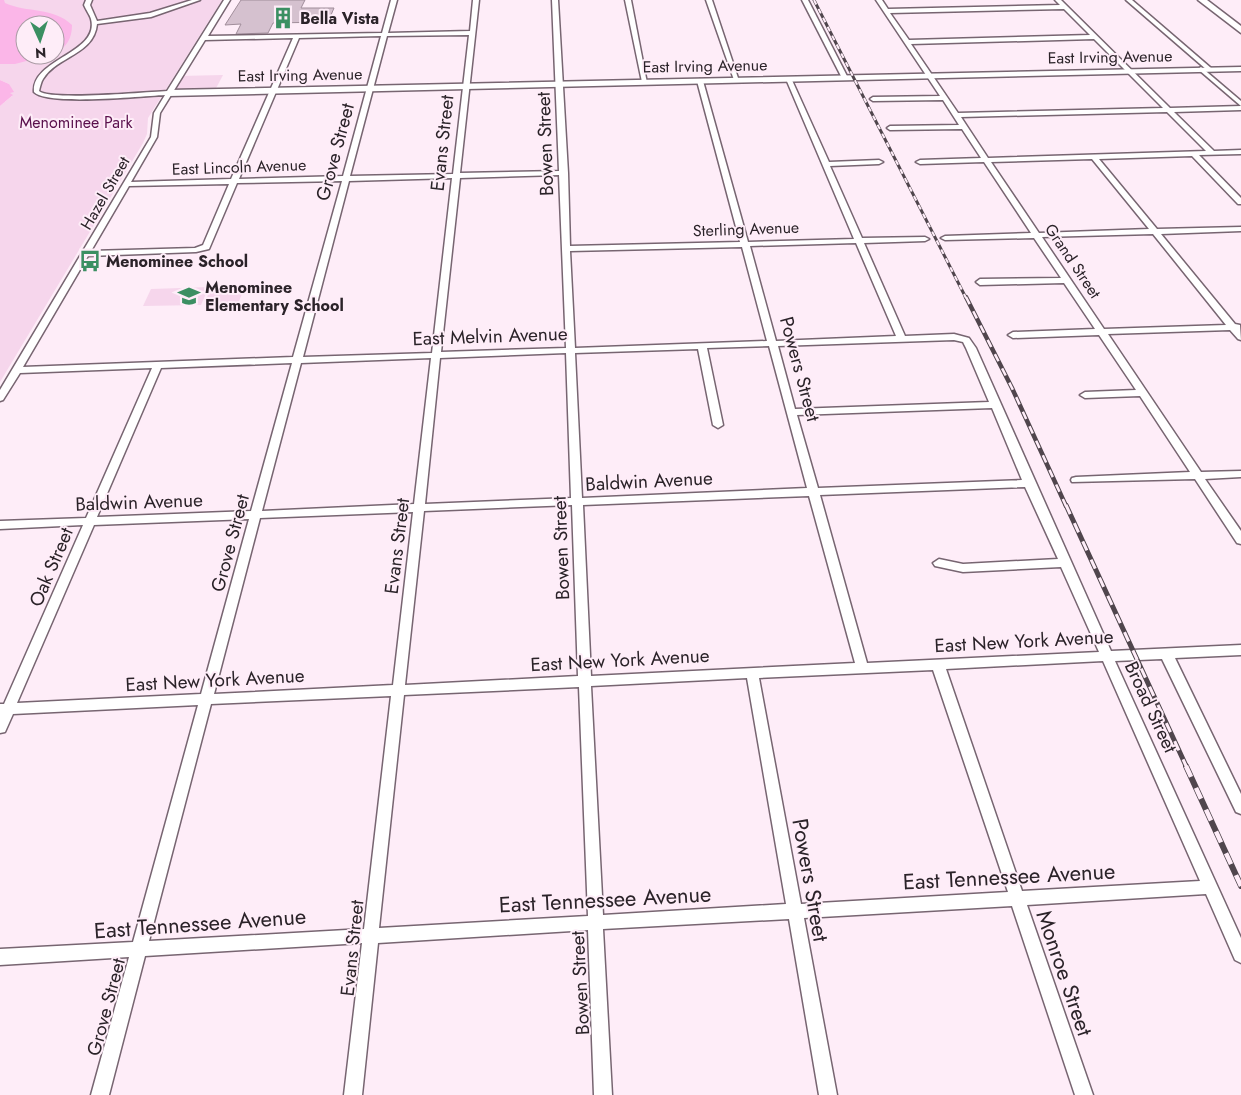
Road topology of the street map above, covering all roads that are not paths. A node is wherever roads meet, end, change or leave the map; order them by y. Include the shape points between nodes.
1 (89, 0) edge
2 (197, 0) edge
3 (227, 0) edge
4 (394, 0) edge
5 (476, 0) edge
6 (555, 0) edge
7 (628, 0) edge
8 (710, 0) edge
9 (805, 0) edge
10 (879, 0) edge
11 (1058, 0) edge
12 (1129, 0) edge
13 (1202, 0) edge
14 (1066, 7) junction
15 (887, 11) junction
16 (95, 23) junction
17 (1241, 30) edge
18 (472, 33) junction
19 (385, 35) junction
20 (296, 36) junction
21 (1096, 37) junction
22 (203, 38) junction
23 (907, 42) junction
24 (1205, 69) junction
25 (1241, 69) edge
26 (1130, 71) junction
27 (929, 76) junction
28 (846, 78) junction
29 (789, 79) junction
30 (737, 80) junction
31 (700, 81) junction
32 (645, 82) junction
33 (560, 84) junction
34 (466, 86) junction
35 (371, 89) junction
36 (273, 91) junction
37 (169, 93) junction
38 (873, 98) dead end
39 (945, 98) junction
40 (1241, 106) edge
41 (1169, 109) junction
42 (956, 115) junction
43 (965, 127) junction
44 (890, 128) dead end
45 (1211, 152) junction
46 (1241, 152) edge
47 (1193, 153) junction
48 (1093, 156) junction
49 (986, 159) junction
50 (879, 162) dead end
51 (920, 162) dead end
52 (826, 164) junction
53 (564, 173) junction
54 (456, 176) junction
55 (346, 178) junction
56 (236, 181) junction
57 (126, 184) junction
58 (1241, 202) edge
59 (1241, 229) edge
60 (1155, 232) junction
61 (1038, 235) junction
62 (945, 238) dead end
63 (925, 239) dead end
64 (859, 240) junction
65 (745, 244) junction
66 (567, 249) junction
67 (85, 254) junction
68 (1067, 280) junction
69 (980, 282) dead end
70 (1237, 327) edge
71 (1102, 332) junction
72 (1013, 335) dead end
73 (1241, 337) edge
74 (902, 339) junction
75 (964, 339) joint
76 (773, 344) junction
77 (702, 347) junction
78 (571, 351) junction
79 (436, 356) junction
80 (297, 360) junction
81 (158, 365) junction
82 (17, 370) junction
83 (1144, 394) junction
84 (1085, 395) dead end
85 (0, 398) edge
86 (996, 406) junction
87 (791, 412) junction
88 (718, 425) dead end
89 (1241, 474) edge
90 (1198, 476) junction
91 (1076, 480) dead end
92 (1029, 483) junction
93 (812, 491) junction
94 (577, 501) junction
95 (420, 508) junction
96 (256, 514) junction
97 (90, 521) junction
98 (0, 525) edge
99 (1241, 540) edge
100 (939, 563) dead end
101 (1065, 563) junction
102 (1241, 650) edge
103 (1166, 653) junction
104 (1107, 656) junction
105 (938, 665) junction
106 (862, 668) junction
107 (752, 673) junction
108 (583, 681) junction
109 (399, 689) junction
110 (204, 700) junction
111 (4, 708) edge
112 (0, 728) edge
113 (1241, 808) edge
114 (1212, 887) junction
115 (1017, 898) junction
116 (795, 910) junction
117 (595, 922) junction
118 (371, 935) junction
119 (140, 949) junction
120 (1241, 954) edge
121 (0, 957) edge
122 (100, 1095) edge
123 (353, 1095) edge
124 (603, 1095) edge
125 (828, 1095) edge
126 (1084, 1095) edge

1 - 16 street via 87,5 94,14
2 - 16 street via 151,15
3 - 22 street, Hazel Street
4 - 19 street, Grove Street
5 - 18 street, Evans Street
6 - 33 street, Bowen Street
7 - 32 street
8 - 30 street
9 - 28 street
10 - 15 street, Grand Street
11 - 14 street
12 - 24 street
13 - 17 main road
14 - 15 street
14 - 21 street
15 - 23 street, Grand Street
16 - 37 street, East Irving Avenue via 82,48 45,72 36,86 40,95 60,98
18 - 19 street
18 - 34 street, Evans Street
19 - 20 street
19 - 35 street, Grove Street
20 - 22 street
20 - 36 street
21 - 23 street
21 - 26 street
22 - 37 street, Hazel Street
23 - 27 street, Grand Street
24 - 25 street, East Irving Avenue
24 - 26 street, East Irving Avenue
24 - 40 street
26 - 27 street, East Irving Avenue
26 - 41 street
27 - 28 street, East Irving Avenue
27 - 39 street, Grand Street
28 - 29 street, East Irving Avenue
29 - 30 street, East Irving Avenue
29 - 52 street
30 - 31 street, East Irving Avenue
31 - 32 street, East Irving Avenue
31 - 65 street, Powers Street
32 - 33 street, East Irving Avenue
33 - 34 street, East Irving Avenue
33 - 53 street, Bowen Street
34 - 35 street, East Irving Avenue
34 - 54 street, Evans Street
35 - 36 street, East Irving Avenue
35 - 55 street, Grove Street
36 - 37 street, East Irving Avenue
36 - 56 street
37 - 57 street, Hazel Street via 156,117 154,137
38 - 39 street
39 - 42 street, Grand Street
40 - 41 street
41 - 42 street
41 - 45 street
42 - 43 street, Grand Street
43 - 44 street
43 - 49 street, Grand Street
45 - 46 street
45 - 47 street
47 - 48 street
47 - 58 street
48 - 49 street
48 - 60 street
49 - 51 street
49 - 61 street, Grand Street
50 - 52 street
52 - 64 street
53 - 54 street, East Lincoln Avenue
53 - 66 street, Bowen Street
54 - 55 street, East Lincoln Avenue
54 - 79 street, Evans Street
55 - 56 street, East Lincoln Avenue
55 - 80 street, Grove Street
56 - 57 street, East Lincoln Avenue
56 - 67 street via 206,247
57 - 67 street, Hazel Street
59 - 60 street
60 - 61 street
60 - 70 street
61 - 62 street
61 - 68 street, Grand Street
63 - 64 street, Sterling Avenue
64 - 65 street, Sterling Avenue
64 - 74 street
65 - 66 street, Sterling Avenue
65 - 76 street, Powers Street
66 - 78 street, Bowen Street
67 - 82 street, Hazel Street
68 - 69 street
68 - 71 street, Grand Street
70 - 71 street
70 - 73 street
71 - 72 street
71 - 83 street, Grand Street
74 - 75 street, East Melvin Avenue
74 - 76 street, East Melvin Avenue
75 - 86 street, Broad Street via 970,345
76 - 77 street, East Melvin Avenue
76 - 87 street, Powers Street
77 - 78 street, East Melvin Avenue
77 - 88 street
78 - 79 street, East Melvin Avenue
78 - 94 street, Bowen Street
79 - 80 street, East Melvin Avenue
79 - 95 street, Evans Street
80 - 81 street, East Melvin Avenue
80 - 96 street, Grove Street
81 - 82 street, East Melvin Avenue
81 - 97 street, Oak Street
82 - 85 street, Hazel Street
83 - 84 street
83 - 90 street, Grand Street
86 - 87 street
86 - 92 street, Broad Street
87 - 93 street, Powers Street
89 - 90 street
90 - 91 street
90 - 99 street, Grand Street
92 - 93 street, Baldwin Avenue
92 - 101 street, Broad Street
93 - 94 street, Baldwin Avenue
93 - 106 street, Powers Street
94 - 95 street, Baldwin Avenue
94 - 108 street, Bowen Street
95 - 96 street, Baldwin Avenue
95 - 109 street, Evans Street
96 - 97 street, Baldwin Avenue
96 - 110 street, Grove Street
97 - 98 street, Baldwin Avenue
97 - 111 street, Oak Street
100 - 101 street via 963,568
101 - 104 street, Broad Street
102 - 103 street, East New York Avenue
103 - 104 street, East New York Avenue
103 - 113 street, Broad Street
104 - 105 street, East New York Avenue
104 - 114 street, Broad Street
105 - 106 street, East New York Avenue
105 - 115 street, Monroe Street
106 - 107 street, East New York Avenue
107 - 108 street, East New York Avenue
107 - 116 street, Powers Street
108 - 109 street, East New York Avenue
108 - 117 street, Bowen Street
109 - 110 street, East New York Avenue
109 - 118 street, Evans Street
110 - 111 street, East New York Avenue
110 - 119 street, Grove Street
111 - 112 street, Oak Street
114 - 115 street, East Tennessee Avenue
114 - 120 street, Broad Street
115 - 116 street, East Tennessee Avenue
115 - 126 street, Monroe Street
116 - 117 street, East Tennessee Avenue
116 - 125 street, Powers Street
117 - 118 street, East Tennessee Avenue
117 - 124 street, Bowen Street
118 - 119 street, East Tennessee Avenue
118 - 123 street, Evans Street
119 - 121 street, East Tennessee Avenue
119 - 122 street, Grove Street

